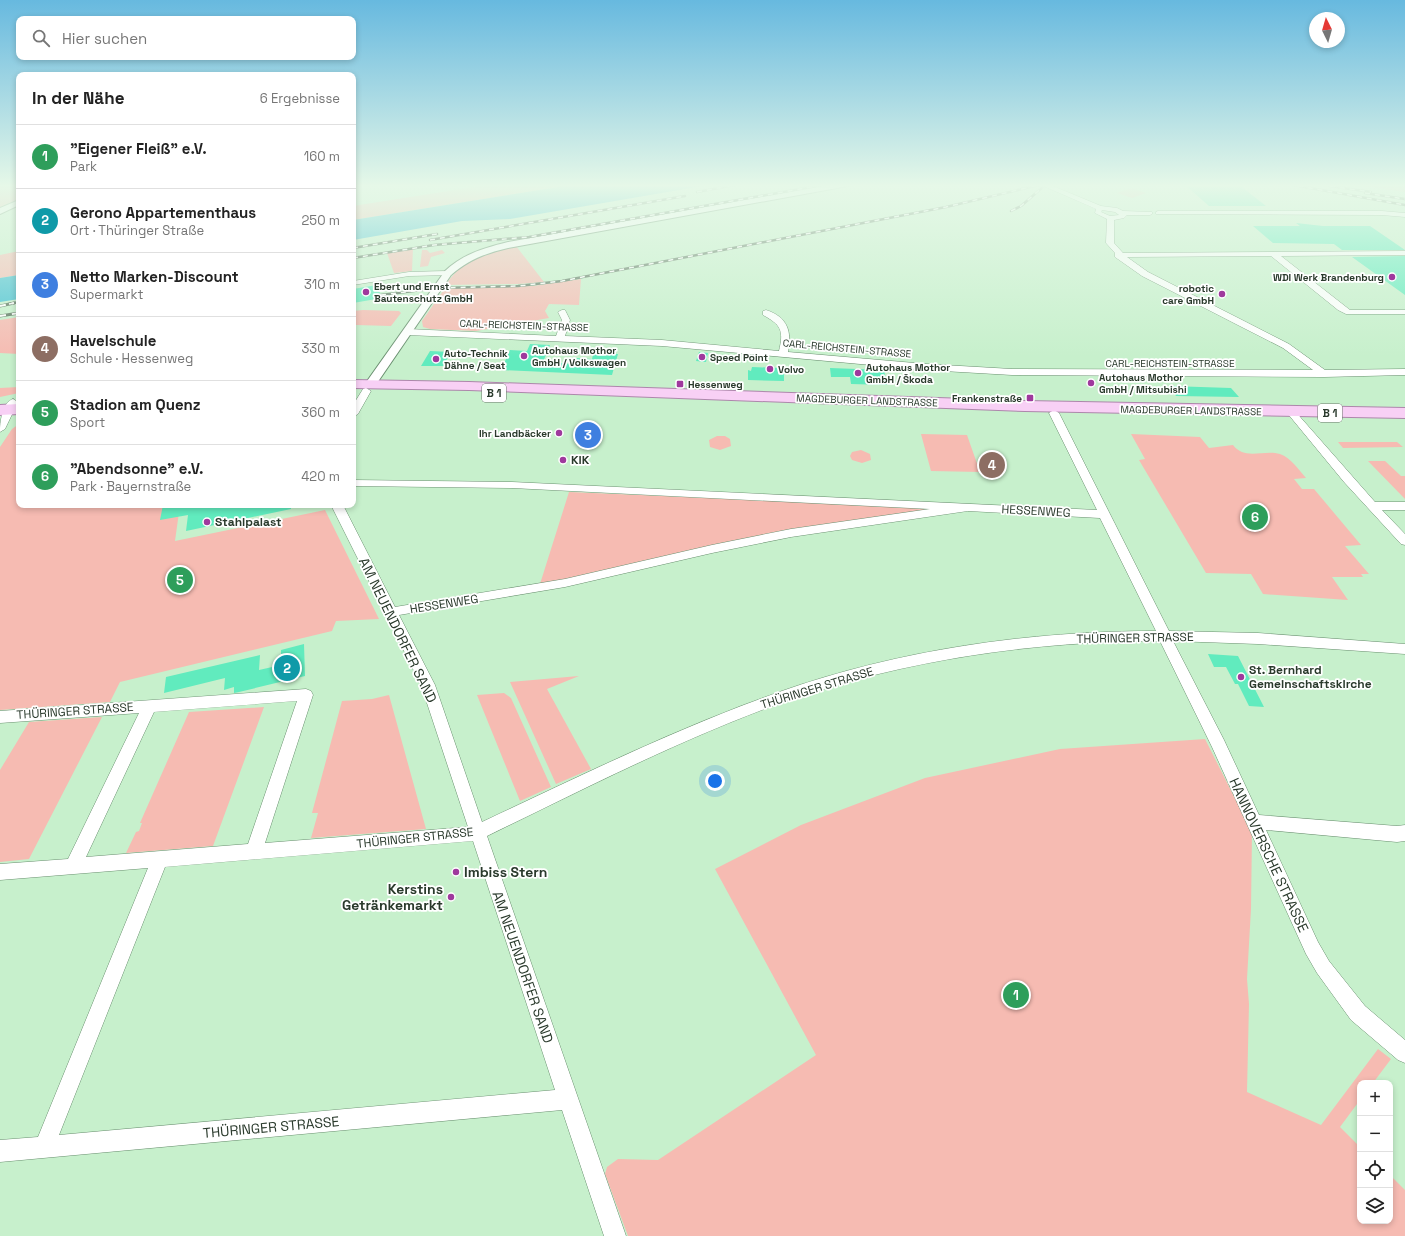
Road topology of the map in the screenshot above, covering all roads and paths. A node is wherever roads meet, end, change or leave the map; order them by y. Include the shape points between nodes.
1 (527, 242) edge
2 (1111, 242) edge
3 (1405, 252) edge
4 (1272, 253) junction
5 (1118, 254) junction
6 (448, 273) junction
7 (356, 283) edge
8 (562, 312) dead end
9 (1405, 312) edge
10 (766, 313) dead end
11 (408, 332) junction
12 (560, 338) junction
13 (783, 353) junction
14 (1405, 372) edge
15 (1324, 374) junction
16 (363, 389) edge
17 (356, 406) edge
18 (12, 407) edge
19 (1054, 413) junction
20 (1405, 413) edge
21 (1294, 416) junction
22 (1405, 420) edge
23 (0, 429) edge
24 (356, 482) edge
25 (1372, 506) junction
26 (1405, 506) edge
27 (968, 507) junction
28 (339, 508) edge
29 (1104, 514) junction
30 (1405, 541) edge
31 (391, 612) junction
32 (1165, 636) junction
33 (1405, 649) edge
34 (150, 706) junction
35 (0, 717) edge
36 (1255, 822) junction
37 (478, 832) junction
38 (1402, 836) edge
39 (254, 852) junction
40 (160, 859) junction
41 (73, 866) junction
42 (0, 872) edge
43 (1405, 1053) edge
44 (568, 1099) junction
45 (44, 1147) junction
46 (0, 1151) edge
47 (614, 1236) edge

1 - 6 street via 497,247 466,258
2 - 5 street
3 - 4 street
4 - 5 street
4 - 9 street via 1349,312
5 - 15 street via 1145,274 1286,346
6 - 7 street via 409,274
6 - 11 street
8 - 12 street via 566,320
10 - 13 street via 780,320 785,328 788,337
11 - 12 street, CARL-REICHSTEIN-STRASSE
11 - 16 street
12 - 13 street, CARL-REICHSTEIN-STRASSE
13 - 15 street, CARL-REICHSTEIN-STRASSE via 1019,372
14 - 15 street, CARL-REICHSTEIN-STRASSE
16 - 17 street
16 - 19 main road, MAGDEBURGER LANDSTRASSE / B 1
16 - 21 main road, MAGDEBURGER LANDSTRASSE / B 1 via 1025,406
18 - 23 street via 11,418
19 - 21 main road, MAGDEBURGER LANDSTRASSE / B 1
19 - 29 street
20 - 21 main road, MAGDEBURGER LANDSTRASSE / B 1
21 - 22 main road, MAGDEBURGER LANDSTRASSE / B 1
21 - 25 street
24 - 27 street, HESSENWEG via 512,485
25 - 26 street
25 - 30 street
27 - 29 street, HESSENWEG
27 - 31 street, HESSENWEG via 792,533 565,584
28 - 31 street, AM NEUENDORFER SAND
29 - 32 street
31 - 37 street, AM NEUENDORFER SAND via 428,685
32 - 33 street, THÜRINGER STRASSE
32 - 36 street, HANNOVERSCHE STRASSE
32 - 37 street, THÜRINGER STRASSE via 1071,639 969,650 827,683 735,714 673,740
34 - 35 street, THÜRINGER STRASSE
34 - 39 street, THÜRINGER STRASSE via 306,695
34 - 41 street, THÜRINGER STRASSE
36 - 38 street
36 - 43 street, HANNOVERSCHE STRASSE via 1323,967 1358,1013
37 - 39 street, THÜRINGER STRASSE
37 - 44 street, AM NEUENDORFER SAND
39 - 40 street, THÜRINGER STRASSE
40 - 41 street, THÜRINGER STRASSE
40 - 45 street
41 - 42 street, THÜRINGER STRASSE
44 - 45 street, THÜRINGER STRASSE
44 - 47 street, AM NEUENDORFER SAND
45 - 46 street, THÜRINGER STRASSE

